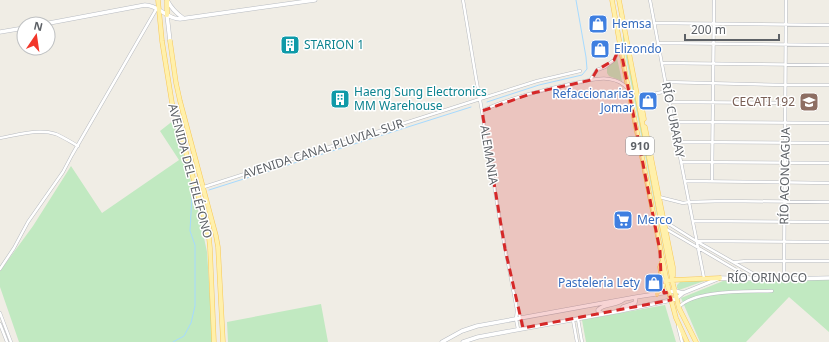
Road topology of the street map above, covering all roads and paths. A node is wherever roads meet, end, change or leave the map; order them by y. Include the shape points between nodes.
1 (158, 0) edge
2 (167, 0) edge
3 (315, 0) edge
4 (463, 0) edge
5 (612, 0) edge
6 (619, 0) edge
7 (650, 0) edge
8 (714, 0) edge
9 (786, 0) edge
10 (158, 9) junction
11 (167, 15) junction
12 (183, 18) junction
13 (56, 22) edge
14 (654, 23) junction
15 (714, 24) junction
16 (786, 25) junction
17 (829, 25) edge
18 (16, 29) edge
19 (0, 32) edge
20 (170, 40) joint
21 (658, 43) junction
22 (714, 43) junction
23 (786, 44) junction
24 (829, 45) edge
25 (620, 46) junction
26 (662, 63) junction
27 (714, 63) junction
28 (786, 64) junction
29 (829, 65) edge
30 (580, 71) dead end
31 (591, 80) junction
32 (665, 82) junction
33 (714, 83) junction
34 (785, 85) junction
35 (829, 85) edge
36 (628, 89) junction
37 (667, 91) junction
38 (638, 97) junction
39 (480, 99) junction
40 (669, 102) junction
41 (713, 103) junction
42 (785, 104) junction
43 (482, 111) junction
44 (673, 122) junction
45 (713, 122) junction
46 (785, 123) junction
47 (829, 123) edge
48 (0, 138) edge
49 (677, 142) junction
50 (713, 142) junction
51 (785, 143) junction
52 (829, 143) edge
53 (78, 146) junction
54 (681, 162) junction
55 (712, 162) junction
56 (785, 163) junction
57 (829, 163) edge
58 (685, 181) junction
59 (712, 181) junction
60 (785, 182) junction
61 (829, 183) edge
62 (204, 187) junction
63 (206, 192) junction
64 (198, 195) junction
65 (659, 197) junction
66 (689, 202) junction
67 (784, 202) junction
68 (829, 202) edge
69 (664, 221) junction
70 (693, 221) junction
71 (784, 222) junction
72 (829, 222) edge
73 (666, 229) junction
74 (696, 241) junction
75 (784, 241) junction
76 (829, 242) edge
77 (697, 247) junction
78 (784, 261) junction
79 (829, 261) edge
80 (735, 262) junction
81 (0, 268) edge
82 (704, 278) junction
83 (720, 278) junction
84 (829, 278) edge
85 (751, 279) junction
86 (764, 279) junction
87 (784, 279) junction
88 (672, 280) junction
89 (664, 282) junction
90 (675, 291) junction
91 (772, 291) dead end
92 (669, 292) junction
93 (683, 293) junction
94 (657, 294) junction
95 (636, 297) junction
96 (676, 299) junction
97 (624, 300) junction
98 (671, 300) junction
99 (679, 308) junction
100 (517, 310) junction
101 (620, 311) junction
102 (0, 313) edge
103 (604, 314) junction
104 (521, 318) junction
105 (676, 318) junction
106 (516, 319) junction
107 (578, 319) junction
108 (573, 320) junction
109 (0, 324) edge
110 (524, 328) junction
111 (518, 329) junction
112 (7, 342) edge
113 (12, 342) edge
114 (214, 342) edge
115 (223, 342) edge
116 (442, 342) edge
117 (463, 342) edge
118 (577, 342) edge
119 (582, 342) edge
120 (682, 342) edge
121 (687, 342) edge
122 (696, 342) edge

1 - 10 main road, AVENIDA DEL TELÉFONO
2 - 11 main road, AVENIDA DEL TELÉFONO
2 - 12 main road
3 - 12 main road
4 - 39 street, ALEMANIA
5 - 25 main road, 910
6 - 38 main road, 910
7 - 14 street, RÍO CURARAY
8 - 15 street
9 - 16 street, RÍO ACONCAGUA
10 - 11 main road
10 - 13 main road via 145,5
10 - 53 street
10 - 64 main road, AVENIDA DEL TELÉFONO via 172,103
11 - 12 main road via 176,19
11 - 20 main road, AVENIDA DEL TELÉFONO
14 - 15 street
14 - 21 street, RÍO CURARAY
15 - 16 street
15 - 22 street
16 - 17 street
16 - 23 street, RÍO ACONCAGUA
18 - 19 main road
20 - 62 main road, AVENIDA DEL TELÉFONO via 180,101
21 - 22 street
21 - 26 street, RÍO CURARAY
22 - 23 street
22 - 27 street
23 - 24 street
23 - 28 street, RÍO ACONCAGUA
25 - 31 street via 614,60 597,70
25 - 36 main road, 910
26 - 27 street
26 - 32 street, RÍO CURARAY
27 - 28 street
27 - 33 street
28 - 29 street
28 - 34 street, RÍO ACONCAGUA
30 - 39 street, AVENIDA CANAL PLUVIAL SUR
31 - 36 street via 615,80
31 - 43 street via 504,101
32 - 33 street
32 - 37 street, RÍO CURARAY
33 - 34 street
33 - 41 street
34 - 35 street
34 - 42 street, RÍO ACONCAGUA
36 - 89 main road, 910
37 - 38 street
37 - 40 street, RÍO CURARAY
38 - 65 main road
38 - 88 main road, 910
39 - 43 street, ALEMANIA
39 - 62 street, AVENIDA CANAL PLUVIAL SUR
40 - 41 street
40 - 44 street, RÍO CURARAY
41 - 42 street
41 - 45 street
42 - 46 street, RÍO ACONCAGUA
43 - 100 street, ALEMANIA
44 - 45 street
44 - 49 street, RÍO CURARAY
45 - 46 street
45 - 50 street
46 - 47 street
46 - 51 street, RÍO ACONCAGUA
48 - 53 street via 43,131
49 - 50 street
49 - 54 street, RÍO CURARAY
50 - 51 street
50 - 55 street
51 - 52 street
51 - 56 street, RÍO ACONCAGUA
53 - 81 street
54 - 55 street
54 - 58 street, RÍO CURARAY
55 - 56 street
55 - 59 street
56 - 57 street
56 - 60 street, RÍO ACONCAGUA
58 - 59 street
58 - 66 street, RÍO CURARAY
59 - 60 street
60 - 61 street
60 - 67 street, RÍO ACONCAGUA
62 - 63 main road, AVENIDA DEL TELÉFONO
63 - 64 main road
63 - 115 main road, AVENIDA DEL TELÉFONO via 218,247
64 - 114 main road, AVENIDA DEL TELÉFONO via 209,238
65 - 66 street via 678,203
65 - 69 main road
66 - 67 street
66 - 70 street, RÍO CURARAY
67 - 68 street
67 - 71 street, RÍO ACONCAGUA
69 - 73 main road
69 - 74 street
70 - 71 street
70 - 74 street, RÍO CURARAY
71 - 72 street
71 - 75 street, RÍO ACONCAGUA
73 - 77 street
73 - 88 main road via 673,269
74 - 75 street
74 - 77 street, RÍO CURARAY
74 - 80 street
75 - 76 street
75 - 78 street, RÍO ACONCAGUA
77 - 82 street, RÍO CURARAY
77 - 85 street
78 - 79 street
78 - 80 street
78 - 87 street, RÍO ACONCAGUA
80 - 86 street
82 - 83 main road
82 - 88 main road
83 - 85 main road, RÍO ORINOCO
83 - 93 main road, RÍO ORINOCO
84 - 87 main road, RÍO ORINOCO
85 - 86 main road, RÍO ORINOCO
86 - 87 main road, RÍO ORINOCO
88 - 89 main road
88 - 90 main road, 910
89 - 92 main road, 910
89 - 94 main road
90 - 92 main road
90 - 93 main road
90 - 96 main road
91 - 99 street via 727,292 690,299
92 - 94 main road
92 - 98 main road
93 - 96 main road, RÍO ORINOCO
94 - 95 main road
95 - 97 main road
95 - 101 main road via 635,303 623,307
96 - 98 main road
96 - 99 main road
97 - 103 main road via 600,307 598,311
97 - 104 main road
98 - 101 main road
98 - 105 main road
99 - 122 main road
100 - 104 street, ALEMANIA
100 - 106 street, ALEMANIA
101 - 103 main road
102 - 113 street
103 - 107 main road
104 - 106 main road
104 - 110 street, ALEMANIA
105 - 120 street
105 - 121 main road
106 - 111 street, ALEMANIA
106 - 116 main road via 469,329
107 - 108 main road
107 - 119 street
108 - 110 main road
108 - 118 street
109 - 112 street
110 - 111 main road
111 - 117 main road

